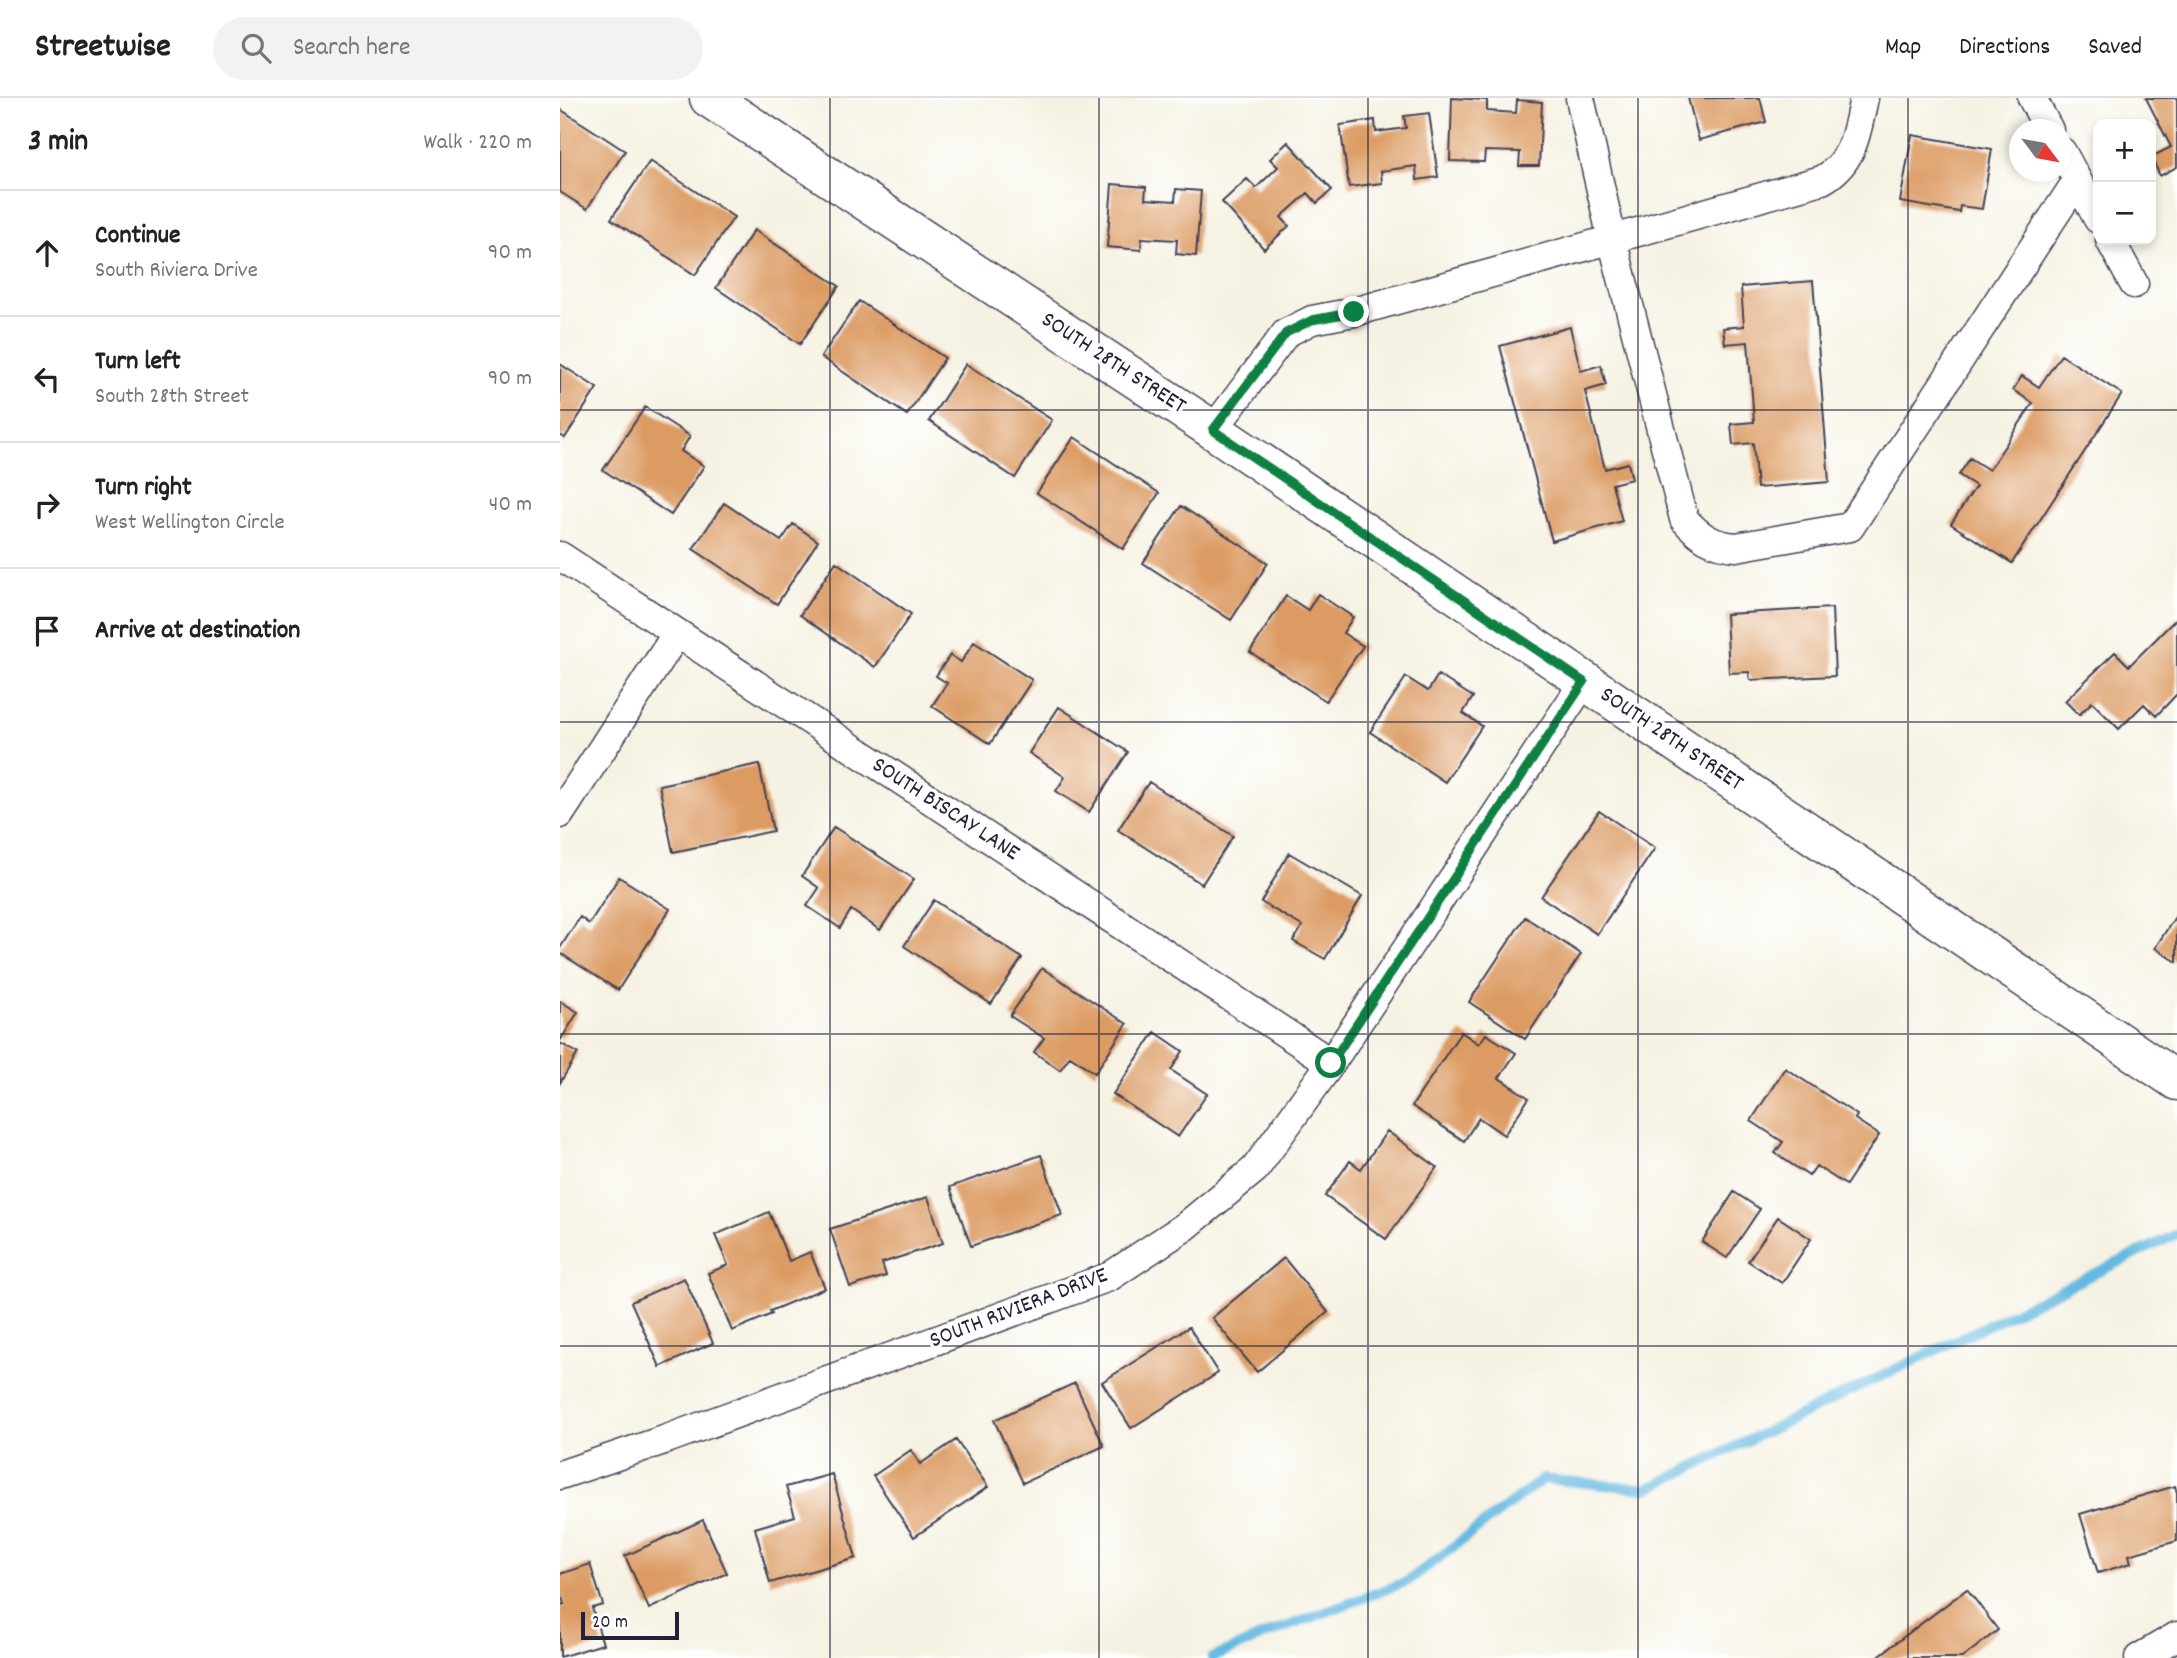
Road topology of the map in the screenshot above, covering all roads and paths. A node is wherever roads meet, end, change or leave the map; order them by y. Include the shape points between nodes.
1 (709, 98) edge
2 (1580, 98) edge
3 (1864, 98) edge
4 (2032, 98) edge
5 (2043, 119) edge
6 (2072, 171) edge
7 (2077, 181) junction
8 (2093, 210) edge
9 (1612, 239) junction
10 (2113, 245) edge
11 (2134, 284) dead end
12 (1213, 430) junction
13 (560, 555) edge
14 (677, 633) junction
15 (1584, 682) junction
16 (560, 814) edge
17 (1331, 1063) junction
18 (2177, 1081) edge
19 (560, 1475) edge
20 (2177, 1636) edge
21 (2139, 1658) edge

1 - 12 street, SOUTH 28TH STREET
2 - 9 street
3 - 9 street via 1855,138 1833,174
4 - 5 street
6 - 7 street
7 - 8 street
7 - 9 street via 1850,527 1736,547 1709,541 1684,519
9 - 12 street via 1312,320 1286,333
10 - 11 street
12 - 15 street, SOUTH 28TH STREET
13 - 14 street, SOUTH BISCAY LANE
14 - 16 street
14 - 17 street, SOUTH BISCAY LANE
15 - 17 street, SOUTH RIVIERA DRIVE
15 - 18 street, SOUTH 28TH STREET
17 - 19 street, SOUTH RIVIERA DRIVE via 1255,1168 1186,1226 1109,1278
20 - 21 street

